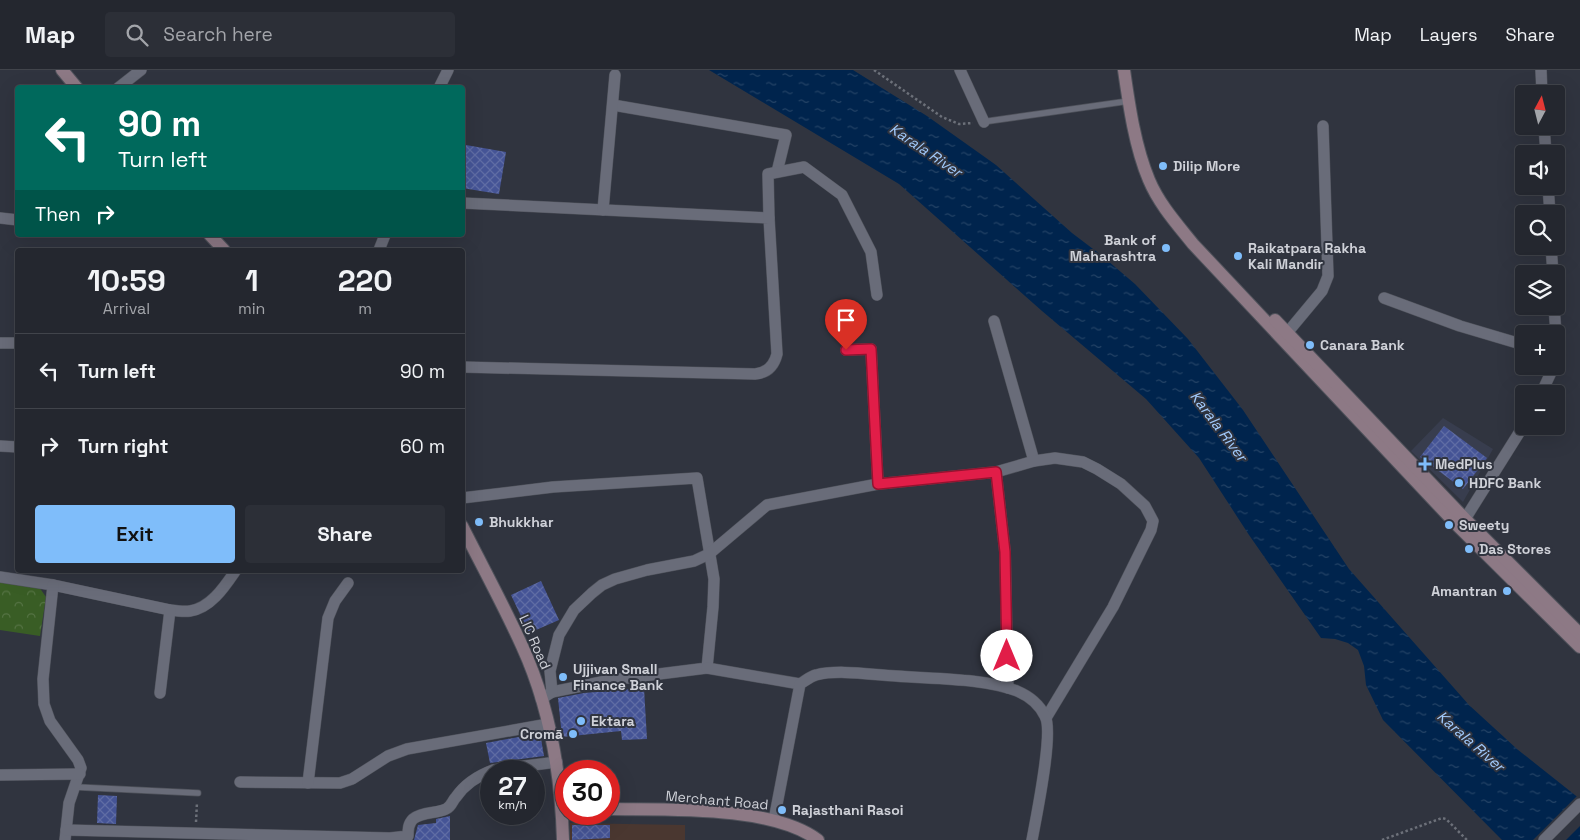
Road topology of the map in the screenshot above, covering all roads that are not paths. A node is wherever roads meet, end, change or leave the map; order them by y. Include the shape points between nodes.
1 (62, 70) edge
2 (141, 70) edge
3 (448, 70) edge
4 (960, 70) edge
5 (1124, 70) edge
6 (1130, 70) edge
7 (1541, 70) edge
8 (616, 75) dead end
9 (74, 85) edge
10 (122, 85) edge
11 (440, 85) edge
12 (1542, 85) edge
13 (1132, 101) junction
14 (613, 105) junction
15 (981, 122) joint
16 (1323, 126) dead end
17 (777, 172) junction
18 (465, 202) edge
19 (603, 210) junction
20 (0, 218) edge
21 (769, 218) junction
22 (15, 220) edge
23 (212, 237) edge
24 (222, 248) edge
25 (877, 296) dead end
26 (1384, 298) dead end
27 (994, 321) dead end
28 (1284, 337) junction
29 (1515, 342) edge
30 (0, 343) edge
31 (15, 343) edge
32 (846, 350) dead end
33 (465, 367) edge
34 (1518, 435) edge
35 (0, 446) edge
36 (15, 447) edge
37 (1034, 462) junction
38 (996, 472) junction
39 (878, 484) junction
40 (465, 498) edge
41 (1461, 522) junction
42 (465, 532) edge
43 (709, 554) junction
44 (234, 573) edge
45 (0, 577) edge
46 (348, 582) dead end
47 (53, 585) junction
48 (170, 610) junction
49 (1580, 634) edge
50 (1580, 647) edge
51 (707, 668) junction
52 (800, 684) junction
53 (1008, 688) junction
54 (552, 692) junction
55 (160, 693) dead end
56 (541, 699) junction
57 (1046, 718) junction
58 (548, 724) junction
59 (556, 760) edge
60 (555, 762) edge
61 (80, 774) junction
62 (0, 775) edge
63 (240, 782) dead end
64 (308, 783) junction
65 (75, 786) junction
66 (198, 793) road end
67 (1580, 804) edge
68 (620, 809) edge
69 (774, 820) junction
70 (563, 825) edge
71 (65, 835) edge
72 (563, 840) edge
73 (818, 840) edge
74 (1032, 840) edge
75 (1544, 840) edge

1 - 9 street
2 - 10 street
3 - 11 street
4 - 15 street
5 - 13 street
6 - 13 street
7 - 12 street
8 - 14 street
13 - 15 lane
13 - 28 street via 1149,179 1170,214 1193,244
14 - 17 street via 786,135
14 - 19 street
16 - 28 street via 1328,276 1322,291
17 - 21 street via 768,174
17 - 25 street via 804,167 842,195 871,252
18 - 19 street
19 - 21 street
20 - 22 street
21 - 33 street via 777,354 773,365 764,372
23 - 24 street
26 - 29 street
27 - 37 street
28 - 41 street
30 - 31 street
32 - 39 street via 871,349
34 - 41 street
35 - 36 street
37 - 38 street
37 - 57 street via 1055,458 1083,462 1121,484 1140,501 1153,521 1152,530 1113,606
38 - 39 street
38 - 53 street via 1005,552
39 - 43 street via 767,505
40 - 43 street via 553,487 697,478
41 - 49 street
41 - 50 street
42 - 56 street, LIC Road via 522,647
43 - 51 street via 714,579 714,607
43 - 54 street via 615,579 592,593 574,610 559,635 550,671
44 - 48 street via 223,590 205,606 190,611
45 - 47 street
46 - 64 street via 328,618
47 - 48 street
47 - 61 street via 44,704 50,721 80,764
48 - 55 street
51 - 52 street
51 - 54 street via 610,680
52 - 53 street via 816,675 846,673 980,682
52 - 69 street
53 - 57 street via 1027,696
54 - 56 street
56 - 58 street, LIC Road
57 - 74 street via 1048,727 1042,782
58 - 59 street, LIC Road
58 - 64 street via 407,749 377,762 352,779 340,783
60 - 71 street via 483,774 462,789 446,810 412,819 408,836
61 - 62 street
61 - 65 street
63 - 64 street
65 - 66 lane
65 - 71 street
67 - 75 street
68 - 69 street, Merchant Road via 715,812
69 - 73 street, Merchant Road
70 - 72 street, LIC Road

